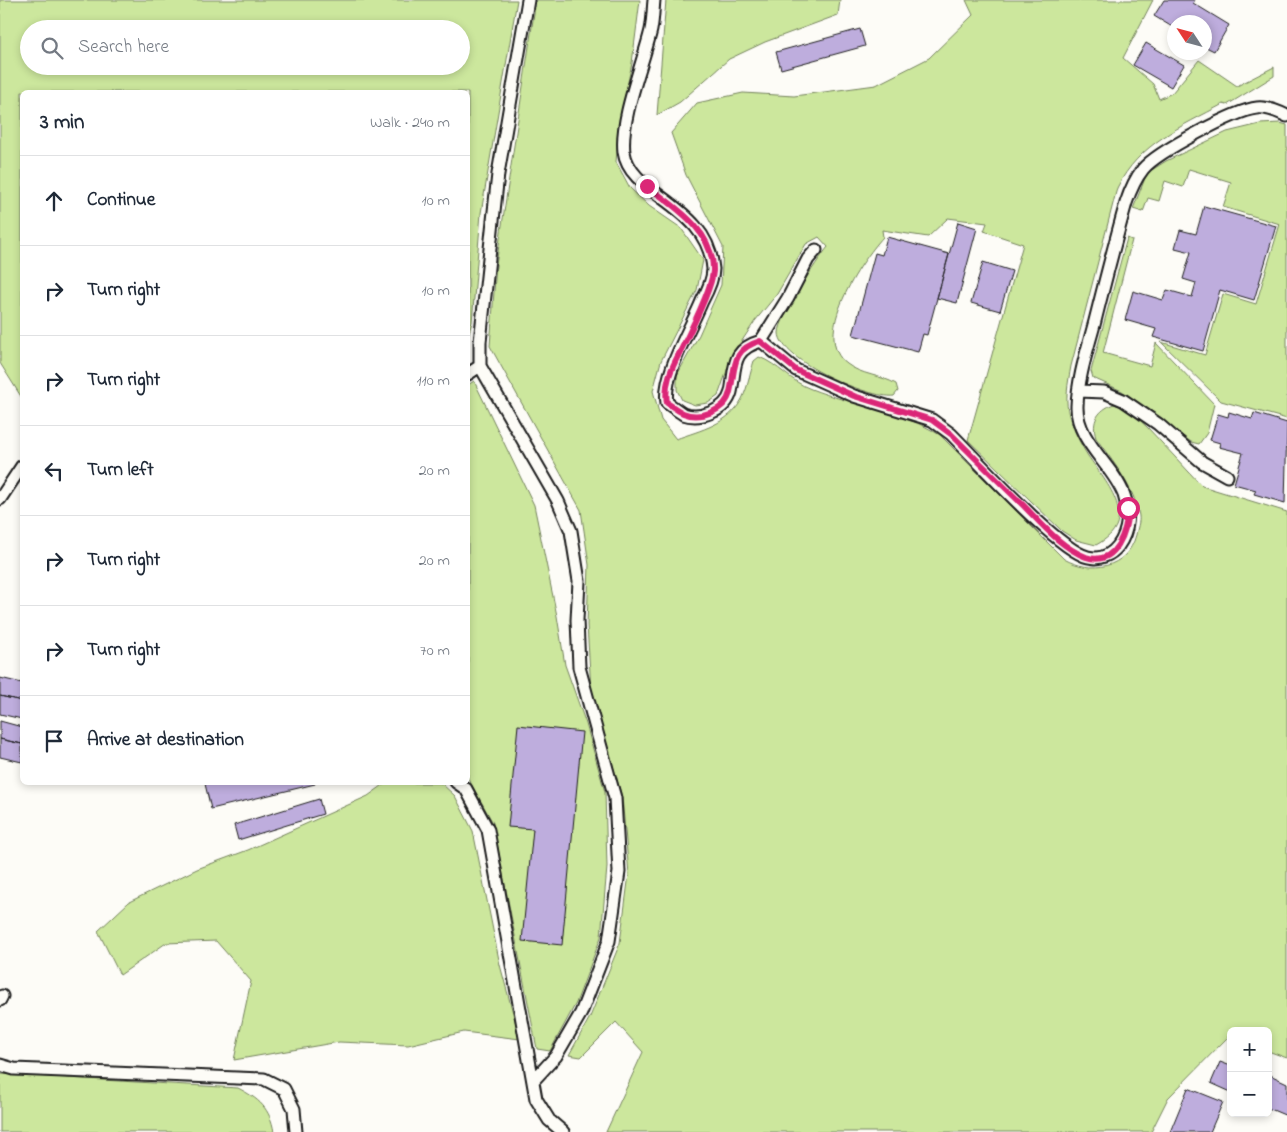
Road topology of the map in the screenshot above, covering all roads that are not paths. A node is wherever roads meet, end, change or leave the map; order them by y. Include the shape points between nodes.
1 (528, 0) edge
2 (654, 0) edge
3 (1287, 116) edge
4 (816, 250) dead end
5 (760, 341) junction
6 (480, 366) junction
7 (470, 373) edge
8 (1079, 391) junction
9 (20, 469) edge
10 (1227, 476) dead end
11 (0, 499) edge
12 (460, 785) edge
13 (0, 1065) edge
14 (534, 1081) junction
15 (296, 1132) edge
16 (563, 1132) edge

1 - 6 lane via 498,174
2 - 5 lane via 651,28 627,114 624,152 630,169 698,228 710,252 713,271 669,374 665,391 667,403 684,414 704,415 722,407 730,394 735,361 750,344
3 - 8 lane via 1259,108 1236,114 1155,157 1143,169 1126,203
4 - 5 lane
5 - 8 lane via 796,370 854,396 932,420 951,434 1058,540 1088,557 1100,558 1112,552 1122,541 1128,525 1128,508 1123,493 1082,426 1077,408
6 - 7 lane
6 - 14 lane via 558,501 571,531 579,581 579,667 615,798 619,872 609,941 581,1012 556,1056
8 - 10 lane via 1104,392 1123,400 1158,424 1202,462
9 - 11 lane
12 - 14 lane via 466,789 488,830
13 - 15 lane via 14,1069 264,1079 284,1089 294,1109
14 - 16 lane via 536,1099 549,1120

